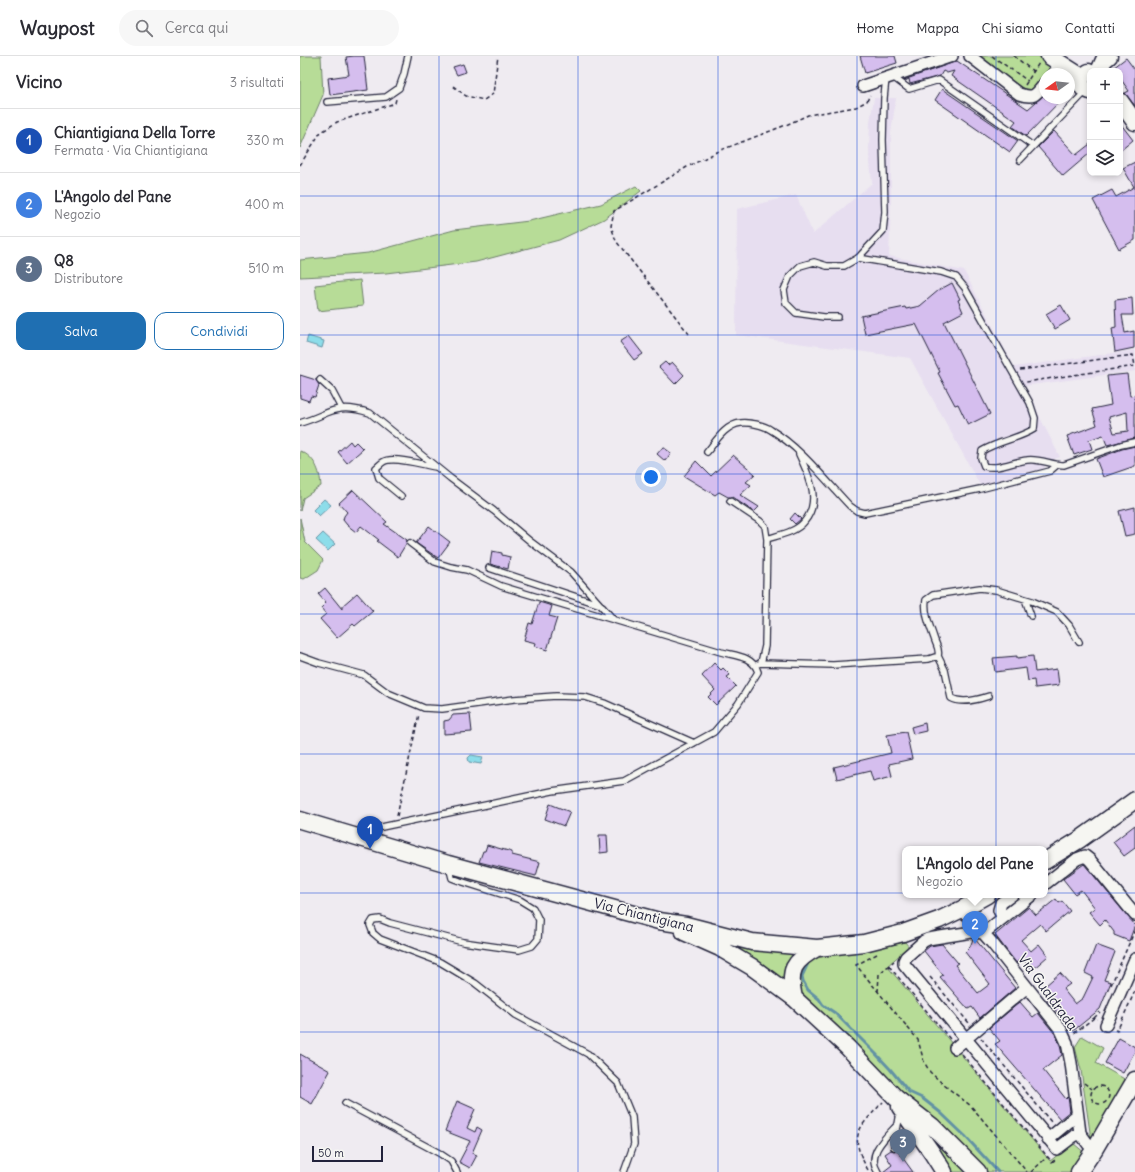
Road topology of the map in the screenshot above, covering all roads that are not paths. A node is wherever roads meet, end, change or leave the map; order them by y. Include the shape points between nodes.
1 (408, 56) edge
2 (952, 56) edge
3 (970, 56) edge
4 (1051, 63) edge
5 (888, 76) junction
6 (1087, 83) edge
7 (868, 84) road end
8 (1039, 90) edge
9 (327, 102) dead end
10 (1122, 104) edge
11 (1135, 122) edge
12 (1033, 146) junction
13 (1020, 160) dead end
14 (858, 258) junction
15 (838, 316) dead end
16 (320, 380) dead end
17 (341, 408) junction
18 (300, 424) edge
19 (1135, 442) edge
20 (798, 451) junction
21 (707, 452) dead end
22 (1057, 465) junction
23 (436, 467) junction
24 (401, 496) dead end
25 (730, 501) dead end
26 (767, 539) junction
27 (410, 543) dead end
28 (489, 568) dead end
29 (1025, 599) junction
30 (601, 605) junction
31 (1031, 616) dead end
32 (614, 619) junction
33 (1079, 642) dead end
34 (300, 656) edge
35 (938, 656) junction
36 (758, 664) junction
37 (989, 696) dead end
38 (694, 743) junction
39 (1135, 800) edge
40 (300, 820) edge
41 (348, 834) junction
42 (1048, 859) edge
43 (448, 864) junction
44 (1048, 882) edge
45 (982, 898) edge
46 (1007, 898) edge
47 (1028, 898) edge
48 (962, 909) junction
49 (1135, 916) edge
50 (1004, 918) junction
51 (659, 921) junction
52 (984, 933) junction
53 (817, 948) junction
54 (1135, 959) edge
55 (1027, 987) junction
56 (794, 998) junction
57 (1106, 1025) road end
58 (968, 1042) junction
59 (955, 1048) dead end
60 (1135, 1080) edge
61 (345, 1103) dead end
62 (896, 1106) junction
63 (1077, 1115) junction
64 (1080, 1133) junction
65 (1048, 1139) junction
66 (894, 1147) dead end
67 (1094, 1150) junction
68 (457, 1172) edge
69 (624, 1172) edge
70 (878, 1172) edge
71 (944, 1172) edge
72 (978, 1172) edge
73 (1079, 1172) edge

1 - 9 lane via 399,88 386,97
2 - 5 street
3 - 8 street via 1019,94 1028,97
4 - 6 street
5 - 7 street
5 - 12 lane via 909,89 940,80
5 - 14 lane via 884,98 886,212 883,231
6 - 12 lane
10 - 11 street
12 - 13 lane
14 - 15 lane via 844,266 827,266 814,262 800,266 790,276 784,290 786,303 796,313
14 - 22 lane via 941,272 956,277 965,288 1019,383 1035,418 1034,429 1024,436 982,451 984,466 992,468 1028,460
16 - 17 lane via 332,391
17 - 18 lane
17 - 23 lane via 370,413
19 - 22 lane
20 - 21 lane via 770,429 756,424 741,423 725,430
20 - 22 lane via 850,506 865,513 980,489 1050,471
20 - 26 lane via 814,494 812,509 804,523 792,531
23 - 24 lane via 388,460 376,468 379,478
23 - 30 lane via 571,572
25 - 26 lane via 765,526
26 - 36 lane via 765,646
27 - 32 lane via 435,562 467,570 501,586
28 - 30 lane
29 - 31 lane
29 - 33 lane via 1057,612
29 - 35 lane via 980,588 932,595 926,600 925,609 939,651
30 - 32 lane
32 - 36 lane
34 - 38 lane via 364,675 388,694 421,706 442,709 514,699 585,696
35 - 36 lane via 929,659 833,665
35 - 37 lane via 945,670 951,698 958,702
36 - 38 lane via 758,672 738,704 714,732
38 - 41 lane via 624,781 552,790
39 - 42 street
40 - 41 street, Via Chiantigiana
41 - 43 street, Via Chiantigiana
43 - 51 street, Via Chiantigiana
43 - 69 lane via 452,878 520,900 533,908 539,920 538,939 532,946 519,950 463,942 380,919 372,920 370,925 373,933 380,939 440,962 475,983 516,1015 588,1054 618,1083 632,1116 634,1144
44 - 49 street via 1081,856 1085,856
45 - 48 street, Via Chiantigiana
46 - 50 street via 1001,902 998,910
47 - 50 street
48 - 52 street, Via Gualdrada
48 - 53 street, Via Chiantigiana via 920,928 882,939
50 - 52 street
51 - 53 street, Via Chiantigiana via 686,925 752,942
51 - 56 street via 720,948 752,967
52 - 55 street, Via Gualdrada
52 - 58 street via 972,932 928,939 904,960 906,967
53 - 56 street via 803,956 793,970
54 - 57 street
55 - 58 street via 975,1031
55 - 63 street, Via Gualdrada via 1064,1036 1071,1063
56 - 62 street via 842,1042
58 - 59 street
58 - 65 street
60 - 67 street
61 - 68 lane via 440,1153 451,1161
62 - 66 lane
62 - 70 lane via 876,1153 874,1161
62 - 71 street
62 - 72 street via 932,1126
63 - 64 street, Via Gualdrada
63 - 65 street
64 - 65 street via 1057,1150
64 - 67 street, Via Gualdrada
67 - 73 street

